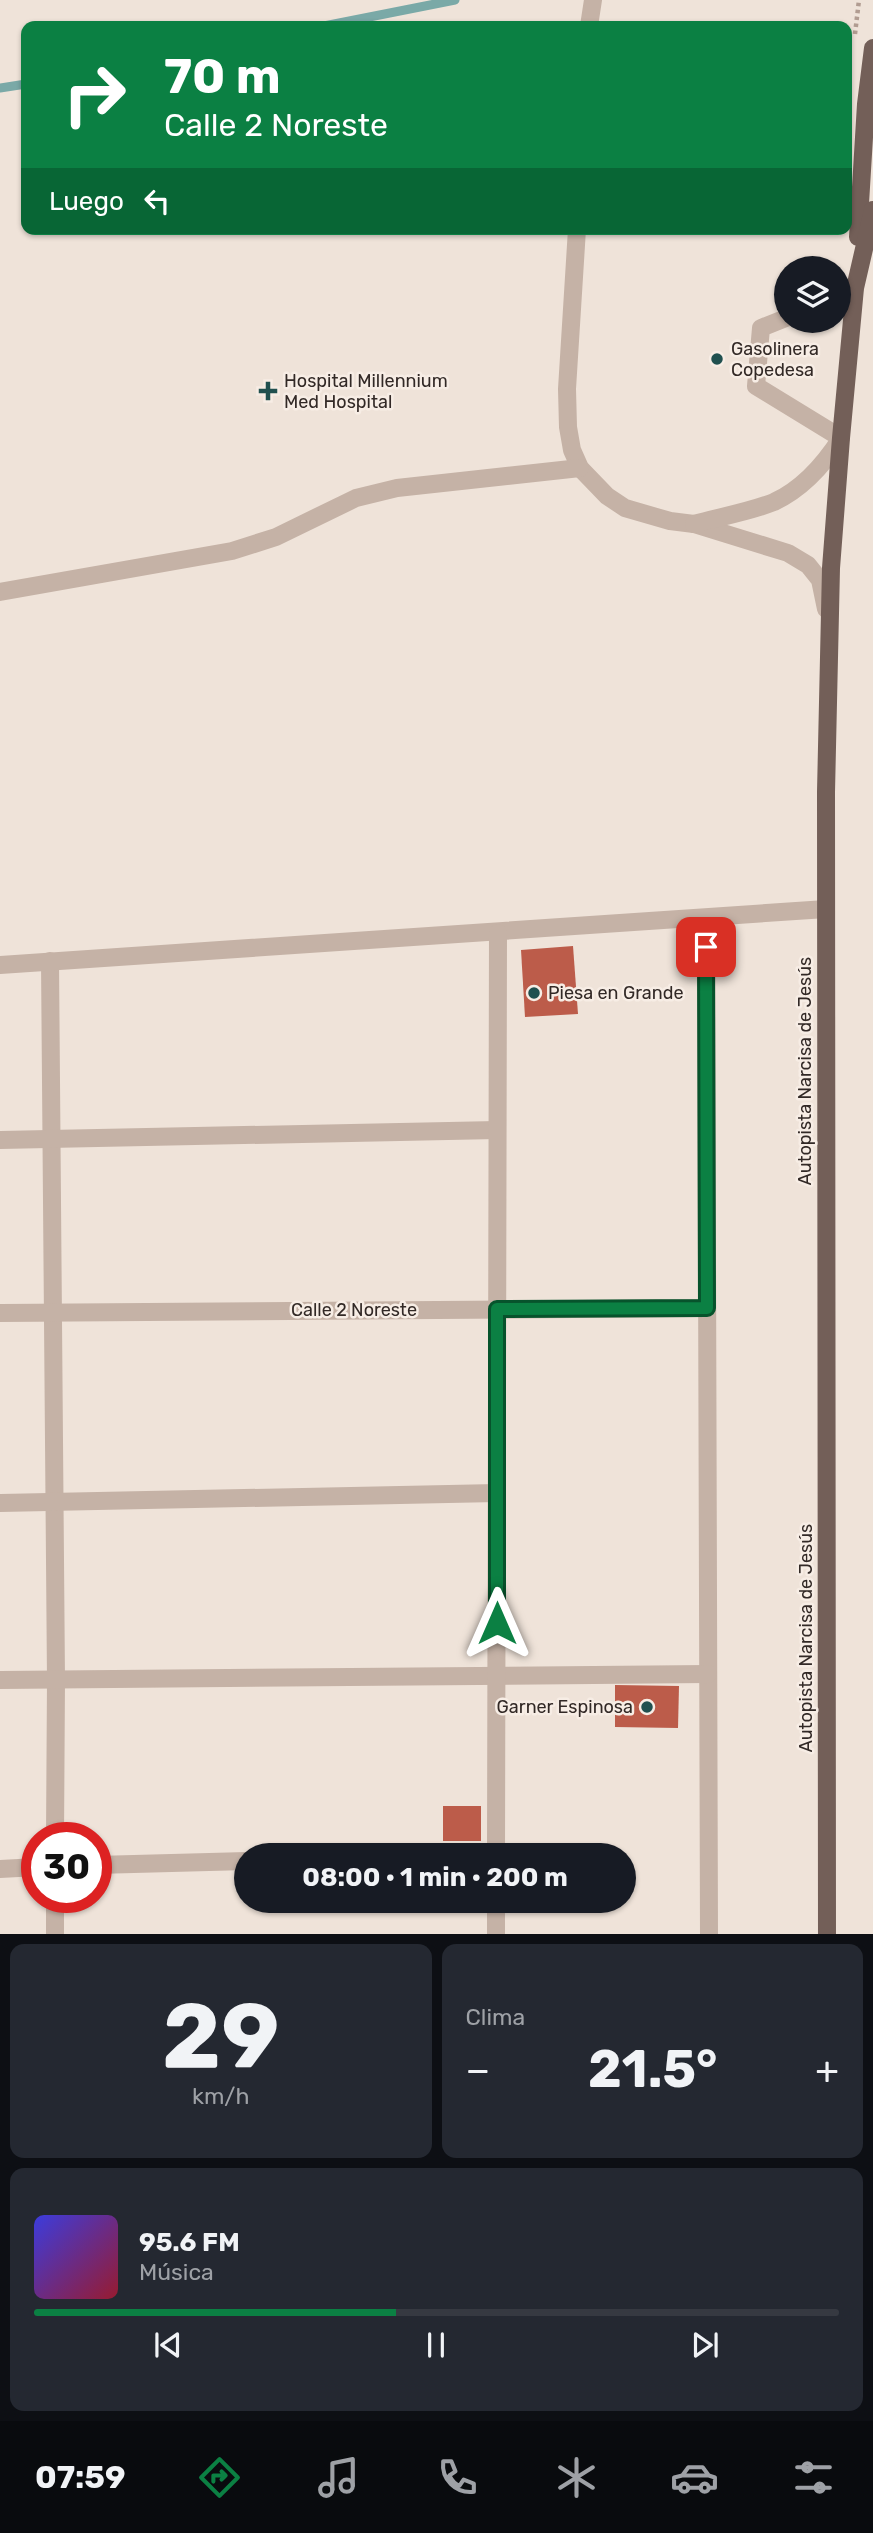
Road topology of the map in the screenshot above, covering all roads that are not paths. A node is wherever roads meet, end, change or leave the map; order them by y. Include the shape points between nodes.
1 (593, 0) edge
2 (590, 21) edge
3 (873, 48) edge
4 (873, 211) edge
5 (577, 235) edge
6 (855, 288) junction
7 (851, 290) edge
8 (774, 323) edge
9 (841, 438) junction
10 (580, 468) junction
11 (694, 524) junction
12 (0, 592) edge
13 (829, 633) junction
14 (826, 909) junction
15 (706, 919) junction
16 (498, 933) junction
17 (50, 961) junction
18 (0, 965) edge
19 (497, 1130) junction
20 (51, 1139) junction
21 (0, 1140) edge
22 (707, 1308) junction
23 (497, 1309) junction
24 (52, 1312) junction
25 (0, 1313) edge
26 (497, 1493) junction
27 (53, 1500) junction
28 (0, 1503) edge
29 (708, 1674) junction
30 (497, 1676) junction
31 (56, 1679) junction
32 (0, 1680) edge
33 (55, 1822) edge
34 (496, 1843) edge
35 (234, 1861) edge
36 (112, 1865) edge
37 (21, 1867) edge
38 (0, 1868) edge
39 (55, 1913) edge
40 (496, 1913) edge
41 (55, 1934) edge
42 (496, 1934) edge
43 (709, 1934) edge
44 (827, 1934) edge

1 - 2 street
3 - 6 main road
4 - 6 main road, Autopista Narcisa de Jesús
5 - 10 street via 567,389 568,427
6 - 7 street
6 - 9 main road, Autopista Narcisa de Jesús
8 - 9 street via 761,328 757,386
9 - 11 street via 802,484 774,502
9 - 13 main road, Autopista Narcisa de Jesús
10 - 11 street via 625,508
10 - 12 street via 397,488 356,498 276,537 232,551
11 - 13 street via 788,553 808,565 820,580
13 - 14 main road, Autopista Narcisa de Jesús
14 - 15 street
14 - 44 main road, Autopista Narcisa de Jesús
15 - 16 street
15 - 22 street
16 - 17 street
16 - 19 street
17 - 18 street
17 - 20 street
19 - 20 street
19 - 23 street
20 - 21 street
20 - 24 street
22 - 23 street, Calle 2 Noreste
22 - 29 street
23 - 24 street, Calle 2 Noreste
23 - 26 street
24 - 25 street, Calle 2 Noreste
24 - 27 street
26 - 27 street
26 - 30 street
27 - 28 street
27 - 31 street
29 - 30 street
29 - 43 street
30 - 31 street
30 - 34 street
31 - 32 street
31 - 33 street
35 - 36 street
37 - 38 street
39 - 41 street
40 - 42 street

